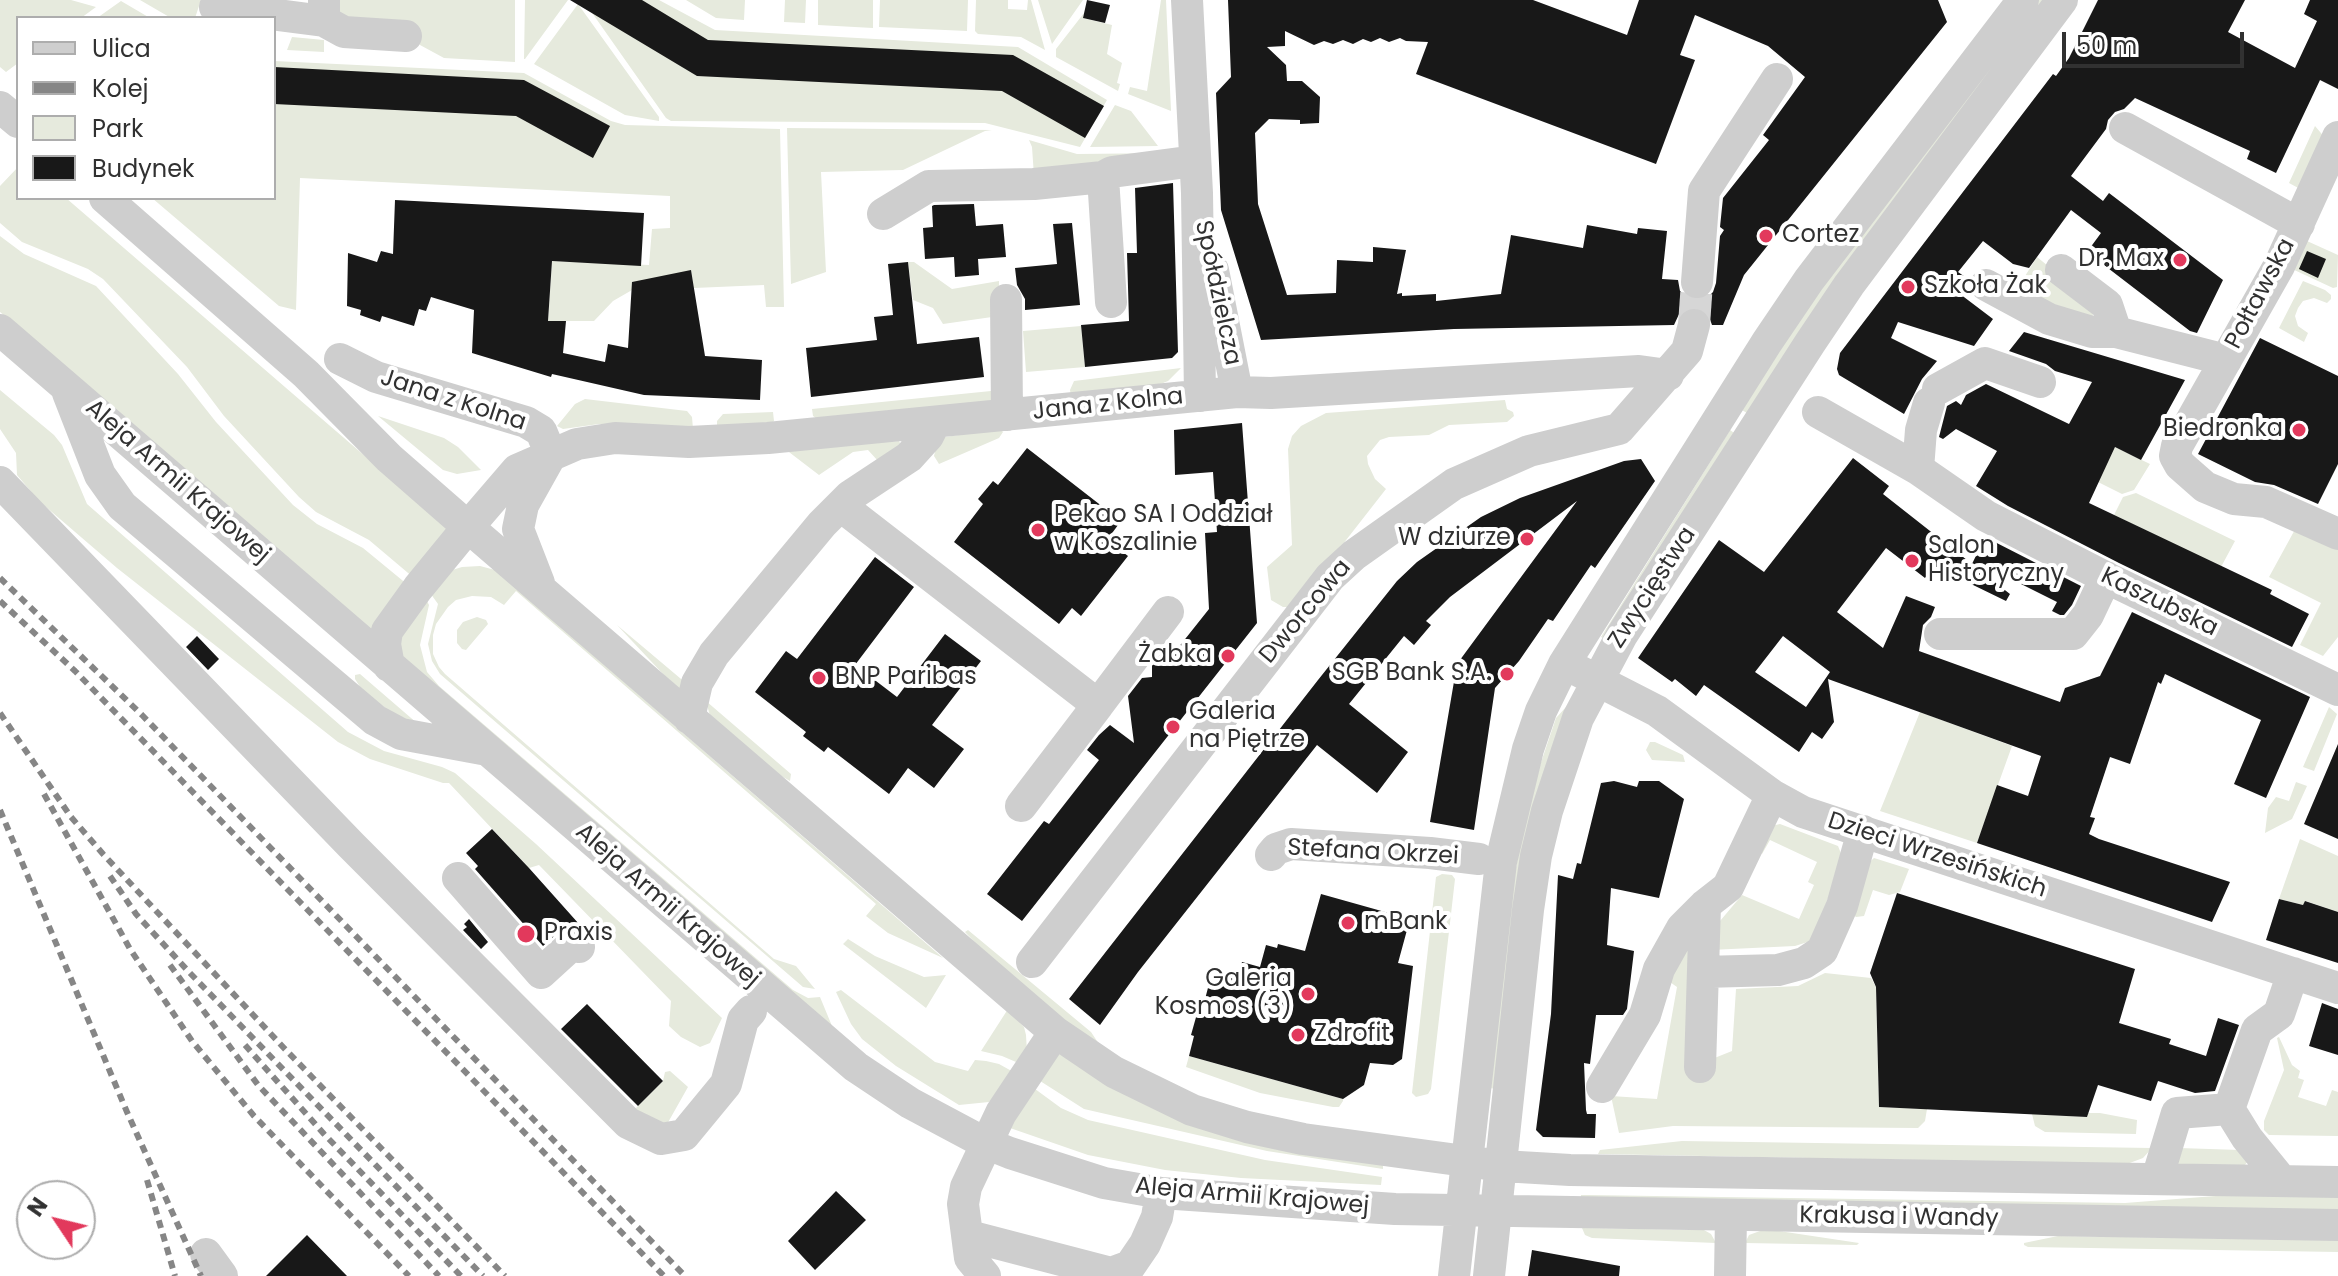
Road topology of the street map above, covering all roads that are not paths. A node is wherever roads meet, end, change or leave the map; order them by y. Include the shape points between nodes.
1 (1187, 0) edge
2 (2023, 0) edge
3 (2062, 0) edge
4 (215, 7) dead end
5 (324, 10) edge
6 (406, 36) dead end
7 (1777, 79) dead end
8 (0, 107) edge
9 (16, 120) edge
10 (2125, 128) dead end
11 (2338, 137) edge
12 (1195, 161) junction
13 (1103, 177) junction
14 (1197, 193) junction
15 (107, 200) edge
16 (883, 214) dead end
17 (2299, 224) junction
18 (2061, 270) dead end
19 (1697, 282) tunnel mouth
20 (1986, 285) dead end
21 (1006, 300) dead end
22 (1111, 302) dead end
23 (1694, 325) tunnel mouth
24 (0, 330) edge
25 (2116, 332) junction
26 (340, 359) dead end
27 (2226, 360) junction
28 (1668, 375) junction
29 (2040, 382) dead end
30 (66, 387) junction
31 (1237, 392) junction
32 (1200, 396) junction
33 (1818, 412) dead end
34 (1007, 415) junction
35 (935, 422) junction
36 (551, 455) junction
37 (1910, 464) junction
38 (0, 482) edge
39 (841, 506) junction
40 (468, 527) junction
41 (2338, 534) edge
42 (2106, 577) junction
43 (544, 593) junction
44 (1168, 612) dead end
45 (1940, 634) dead end
46 (1564, 664) junction
47 (389, 666) junction
48 (1596, 680) junction
49 (2338, 690) edge
50 (1098, 705) junction
51 (689, 718) junction
52 (486, 749) junction
53 (1772, 795) junction
54 (1021, 806) dead end
55 (1863, 831) junction
56 (1271, 855) dead end
57 (1479, 859) dead end
58 (458, 878) dead end
59 (1705, 905) junction
60 (579, 947) dead end
61 (1032, 954) dead end
62 (1703, 972) junction
63 (2293, 973) junction
64 (2338, 988) edge
65 (751, 1011) dead end
66 (1055, 1032) junction
67 (1700, 1067) dead end
68 (1602, 1087) dead end
69 (2229, 1109) junction
70 (985, 1143) junction
71 (1468, 1161) junction
72 (1502, 1166) junction
73 (2157, 1179) junction
74 (2282, 1181) junction
75 (2338, 1182) edge
76 (1161, 1193) junction
77 (1461, 1213) junction
78 (1495, 1213) junction
79 (1731, 1216) junction
80 (2338, 1225) edge
81 (969, 1236) junction
82 (985, 1276) edge
83 (1454, 1276) edge
84 (1489, 1276) edge
85 (1730, 1276) edge

1 - 12 street, Spółdzielcza
2 - 46 street, Zwycięstwa via 1792,305
3 - 48 street, Zwycięstwa via 1849,285
4 - 5 street
5 - 6 street via 344,32
7 - 19 street via 1704,191
8 - 9 street
10 - 17 street
11 - 17 street, Połtawska
12 - 13 street
12 - 14 street, Spółdzielcza
13 - 16 street via 929,186
13 - 22 street
14 - 31 street, Spółdzielcza
14 - 32 street, Spółdzielcza
15 - 40 street via 306,374 389,458
17 - 27 street, Połtawska
18 - 25 street via 2107,305
20 - 25 street via 2049,319 2092,332
21 - 34 street
23 - 28 street, Dworcowa via 1687,351
24 - 30 street, Aleja Armii Krajowej
25 - 27 street
26 - 36 street, Jana z Kolna via 395,384 534,425
27 - 41 street, Połtawska via 2177,446 2180,465 2205,487 2234,499 2266,502
28 - 31 street, Jana z Kolna via 1639,371
28 - 61 street, Dworcowa via 1619,429 1529,451 1454,484 1354,555 1330,577
29 - 37 street via 1985,363 1933,396
30 - 47 street, Aleja Armii Krajowej
30 - 52 street via 100,475 122,506 375,720 401,734
31 - 32 street, Jana z Kolna
32 - 34 street, Jana z Kolna
33 - 37 street, Kaszubska
34 - 35 street, Jana z Kolna
35 - 36 street, Jana z Kolna via 729,441 600,439
35 - 39 street via 909,457
36 - 40 street, Jana z Kolna via 517,470
36 - 43 street, Jana z Kolna via 519,518 521,541
37 - 42 street, Kaszubska via 1986,516
38 - 65 street via 628,1123 661,1139 684,1135 726,1084 743,1020
39 - 50 street
39 - 51 street via 707,663
40 - 43 street
40 - 47 street, Jana z Kolna via 387,631
42 - 45 street via 2073,634
42 - 49 street, Kaszubska
43 - 51 street
44 - 50 street
46 - 48 street, Dzieci Wrzesińskich
46 - 71 street, Zwycięstwa via 1528,749 1501,862
47 - 52 street, Aleja Armii Krajowej
48 - 53 street, Dzieci Wrzesińskich via 1657,711
48 - 72 street, Zwycięstwa via 1565,754 1536,856
50 - 54 street
51 - 66 street
52 - 70 street, Aleja Armii Krajowej via 856,1067
53 - 55 street, Dzieci Wrzesińskich via 1803,812
53 - 59 street via 1728,887
55 - 62 street via 1842,906 1822,951 1778,970
55 - 63 street, Dzieci Wrzesińskich
56 - 57 street, Stefana Okrzei via 1291,844
58 - 60 street via 541,973 575,942
59 - 62 street
59 - 68 street via 1682,928 1659,969 1645,1015
62 - 67 street
63 - 64 street, Dzieci Wrzesińskich
63 - 69 street via 2279,1014 2257,1030
66 - 70 street
66 - 71 street via 1114,1072 1192,1110 1303,1139
69 - 73 street via 2177,1113
69 - 74 street
70 - 76 street, Aleja Armii Krajowej via 1054,1169
70 - 81 street via 963,1204
71 - 72 street
71 - 77 street, Zwycięstwa
72 - 73 street, Krakusa i Wandy
72 - 78 street, Zwycięstwa
73 - 74 street, Krakusa i Wandy
74 - 75 street, Krakusa i Wandy
76 - 77 street, Aleja Armii Krajowej
76 - 81 street via 1145,1244 1130,1266 1111,1273
77 - 78 street, Krakusa i Wandy
77 - 83 street, Zwycięstwa
78 - 79 street, Krakusa i Wandy
78 - 84 street, Zwycięstwa
79 - 80 street, Krakusa i Wandy
79 - 85 street
81 - 82 street via 970,1258

